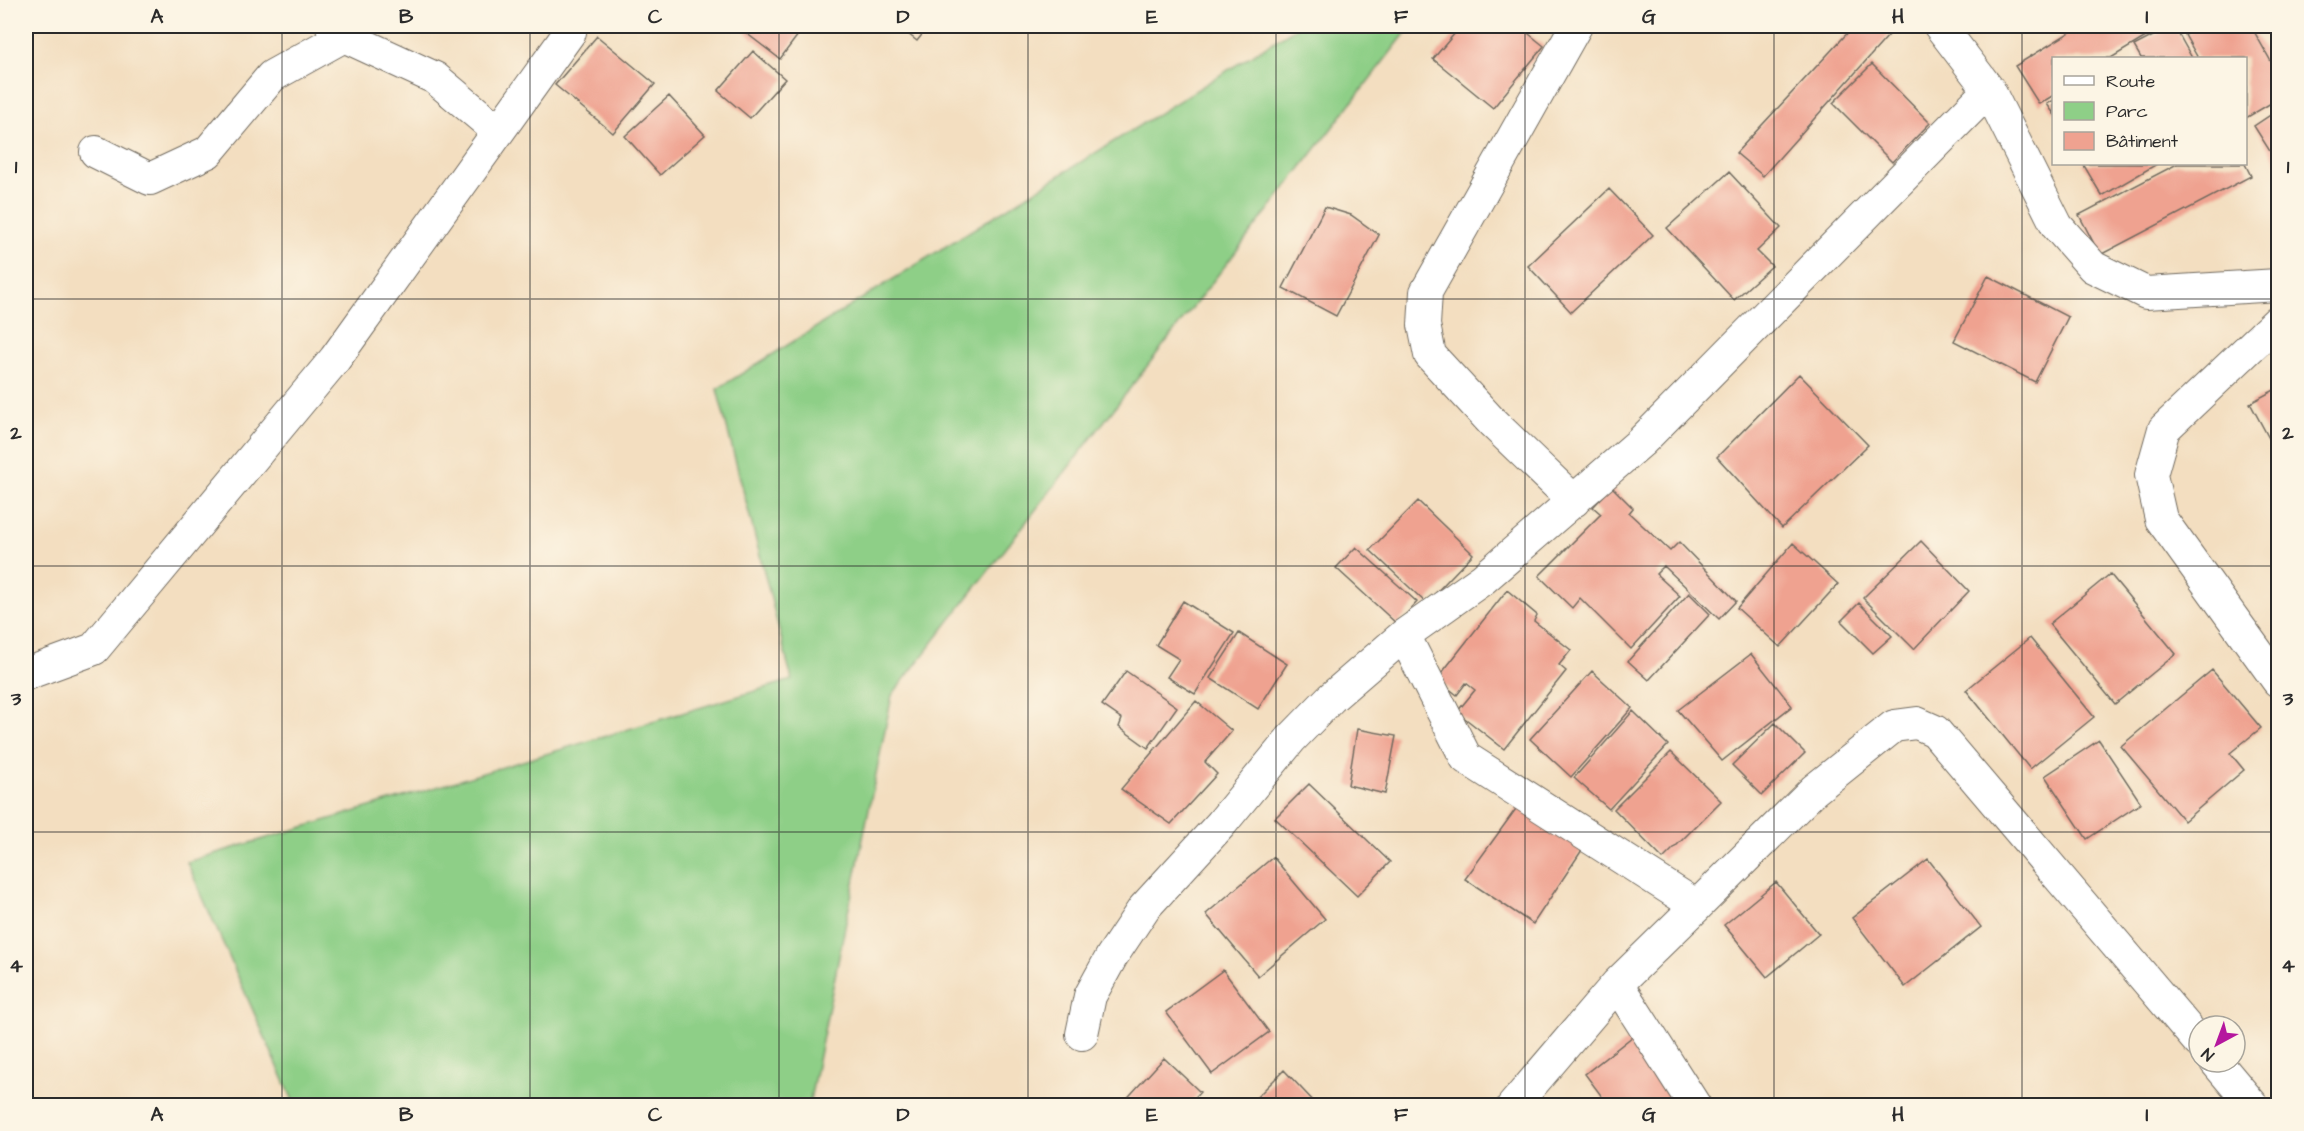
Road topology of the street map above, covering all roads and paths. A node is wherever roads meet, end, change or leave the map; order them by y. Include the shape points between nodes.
1 (571, 26) edge
2 (1576, 26) edge
3 (1940, 26) edge
4 (338, 31) edge
5 (1989, 90) junction
6 (498, 131) junction
7 (96, 152) dead end
8 (2278, 285) edge
9 (2278, 321) edge
10 (1574, 501) junction
11 (1404, 635) junction
12 (26, 674) edge
13 (2278, 681) edge
14 (1697, 906) junction
15 (1617, 984) junction
16 (2187, 1028) edge
17 (1082, 1034) dead end
18 (2226, 1074) edge
19 (1513, 1106) edge
20 (1695, 1106) edge
21 (2253, 1106) edge

1 - 6 street
2 - 10 street via 1426,292 1424,325 1430,354 1492,422
3 - 5 street
4 - 6 street via 435,78
4 - 7 street via 272,76 208,152 150,179
5 - 8 street via 2057,226 2093,267 2146,293
5 - 10 street via 1641,442
6 - 12 street via 336,359 94,649
9 - 13 street via 2164,429 2151,475 2161,519
10 - 11 street via 1483,579
11 - 14 street via 1466,758
11 - 17 street via 1331,698 1291,739 1144,908 1090,996
14 - 15 street
14 - 16 street via 1814,790 1894,726 1917,723 1935,731
15 - 19 street
15 - 20 street
18 - 21 street

